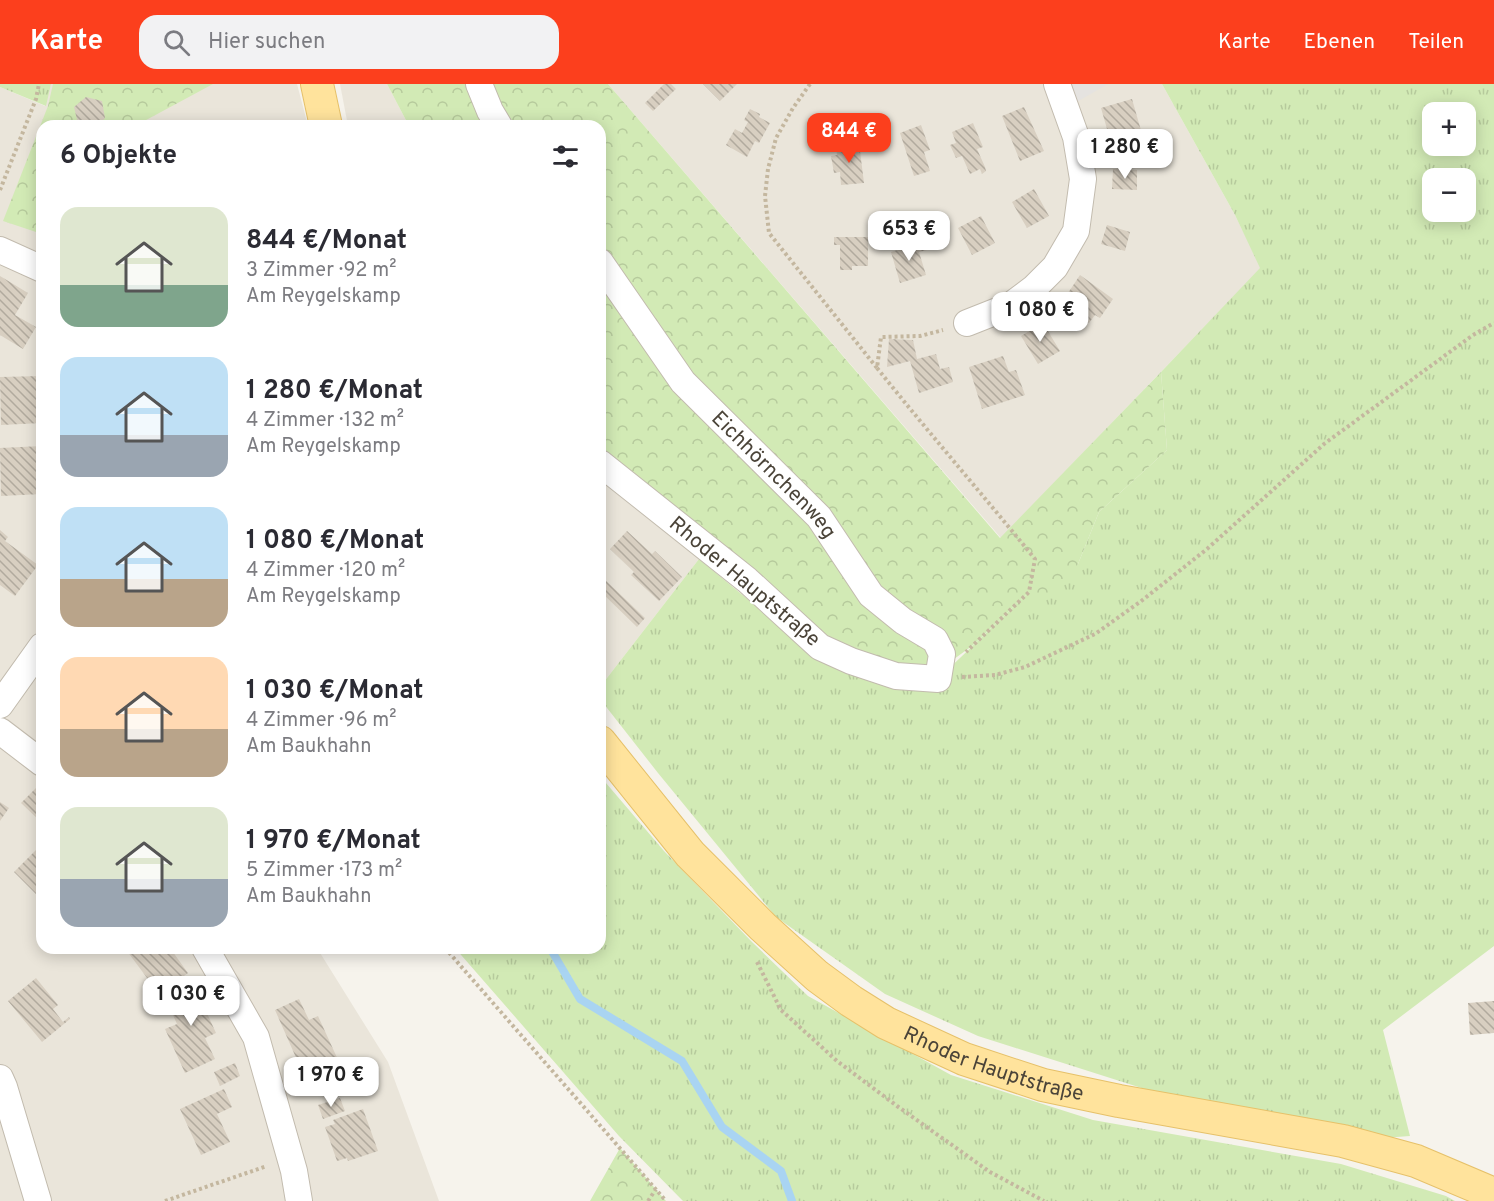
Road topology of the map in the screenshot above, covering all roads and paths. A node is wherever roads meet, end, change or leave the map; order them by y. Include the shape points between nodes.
1 (39, 84) edge
2 (317, 84) edge
3 (478, 84) edge
4 (810, 84) edge
5 (1057, 84) edge
6 (325, 120) edge
7 (495, 120) edge
8 (0, 190) edge
9 (0, 250) edge
10 (36, 266) edge
11 (606, 271) edge
12 (967, 323) joint
13 (1494, 323) edge
14 (877, 368) junction
15 (606, 468) edge
16 (36, 654) edge
17 (938, 679) junction
18 (0, 705) edge
19 (0, 731) edge
20 (606, 749) edge
21 (36, 758) edge
22 (763, 927) junction
23 (208, 954) edge
24 (451, 954) edge
25 (0, 1078) edge
26 (290, 1158) junction
27 (656, 1189) junction
28 (1494, 1194) edge
29 (38, 1201) edge
30 (165, 1201) edge
31 (299, 1201) edge
32 (648, 1201) edge
33 (666, 1201) edge
34 (1044, 1201) edge

1 - 8 path
2 - 6 main road
3 - 7 street
4 - 14 path via 776,138 765,196 768,233
5 - 12 street via 1076,137 1083,178 1076,231 1055,267 1034,288 1010,306
9 - 10 street
11 - 17 street, Eichhörnchenweg via 683,382 819,517 872,595 903,621 935,640 942,654
12 - 14 path via 920,336 880,337
13 - 17 path via 1324,444 1207,549 1095,634 1025,667 995,675
14 - 17 path via 1035,559 1029,592
15 - 17 street, Rhoder Hauptstraße via 747,580 820,646 896,676
16 - 18 street
19 - 21 street
20 - 22 main road, Rhoder Hauptstraße via 690,854
22 - 28 main road, Rhoder Hauptstraße via 851,1001 886,1023 964,1059 1054,1088 1343,1141 1416,1161
22 - 34 path via 754,939 753,950 781,1010 837,1061 897,1106 990,1172
23 - 26 street via 256,1037
24 - 27 path
25 - 29 street
26 - 30 path
26 - 31 street
27 - 32 path
27 - 33 path

